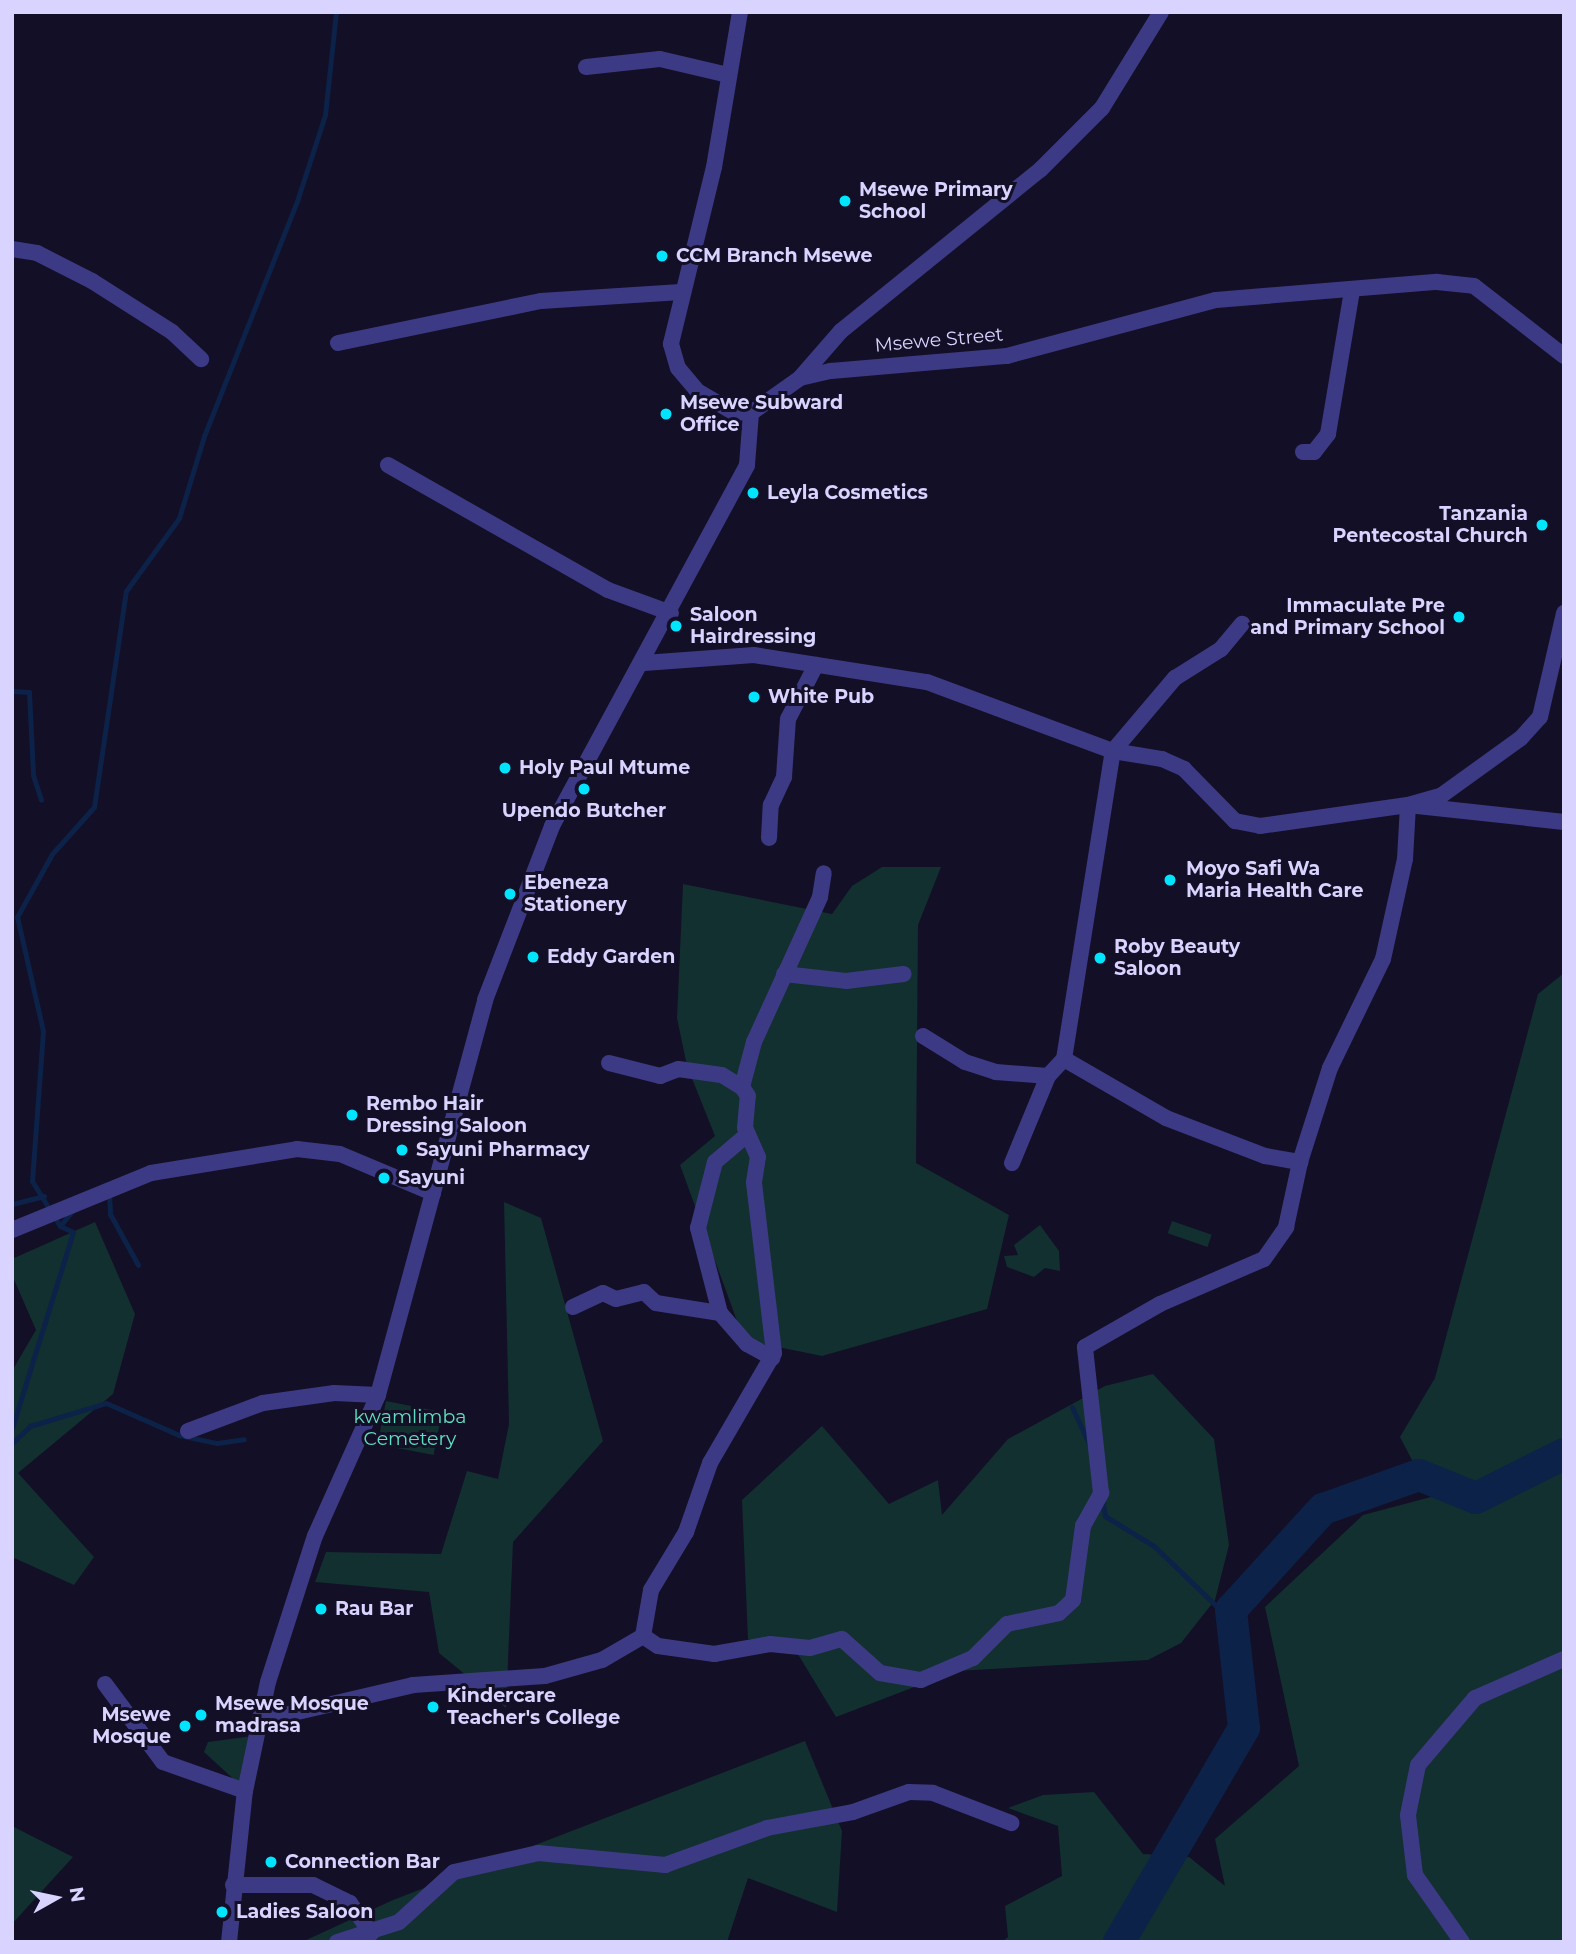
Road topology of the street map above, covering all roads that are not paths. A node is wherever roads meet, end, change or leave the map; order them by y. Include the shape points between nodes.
1 (740, 12) edge
2 (1161, 12) edge
3 (586, 67) dead end
4 (728, 75) junction
5 (12, 249) edge
6 (1352, 290) junction
7 (681, 292) junction
8 (338, 343) dead end
9 (1564, 356) edge
10 (201, 359) dead end
11 (800, 378) junction
12 (751, 413) junction
13 (1303, 452) dead end
14 (388, 465) dead end
15 (671, 613) junction
16 (1564, 613) edge
17 (1242, 624) dead end
18 (644, 663) junction
19 (816, 665) junction
20 (1112, 751) junction
21 (1408, 805) junction
22 (1564, 821) edge
23 (769, 838) dead end
24 (824, 873) dead end
25 (784, 974) junction
26 (904, 974) dead end
27 (923, 1036) dead end
28 (1064, 1059) junction
29 (609, 1063) dead end
30 (1048, 1076) junction
31 (743, 1088) junction
32 (748, 1134) junction
33 (1300, 1161) junction
34 (1012, 1163) dead end
35 (433, 1193) junction
36 (12, 1230) edge
37 (573, 1307) dead end
38 (720, 1313) junction
39 (772, 1358) junction
40 (378, 1395) junction
41 (188, 1431) dead end
42 (643, 1636) junction
43 (1564, 1659) edge
44 (106, 1684) dead end
45 (263, 1720) junction
46 (246, 1791) junction
47 (1011, 1823) dead end
48 (233, 1885) junction
49 (371, 1933) junction
50 (229, 1942) edge
51 (337, 1942) edge
52 (1462, 1942) edge

1 - 4 street
2 - 11 street via 1102,108 1040,170 841,331
3 - 4 street via 660,59
4 - 7 street via 706,205
5 - 10 street via 37,253 92,281 172,332
6 - 9 street, Msewe Street via 1437,282 1474,286
6 - 11 street, Msewe Street via 1216,300 1007,356
6 - 13 street via 1328,435 1314,452
7 - 8 street via 541,301
7 - 12 street via 671,344 678,368 697,391 733,412
11 - 12 street, Msewe Street
12 - 15 street via 747,465
14 - 15 street via 608,590
15 - 18 street
16 - 21 street via 1539,717 1521,738 1443,795
17 - 20 street via 1221,649 1175,678
18 - 19 street via 754,655
18 - 35 street via 552,826 479,1019
19 - 20 street via 890,672 944,687
19 - 23 street via 788,719 784,778 771,805
20 - 21 street via 1184,769 1235,821 1260,826
20 - 28 street
21 - 22 street
21 - 33 street via 1405,859 1383,959 1330,1068
24 - 25 street via 820,897
25 - 26 street via 850,981 871,973
25 - 31 street via 754,1042
27 - 30 street via 975,1065
28 - 30 street
28 - 33 street via 1166,1118 1265,1156
29 - 31 street via 660,1076 678,1069 722,1075
30 - 34 street
31 - 32 street
32 - 38 street via 715,1162 698,1228
32 - 39 street via 758,1157 754,1182 768,1264 764,1306 776,1341
33 - 42 street via 1286,1227 1264,1259 1085,1347 1101,1493 1083,1527 1073,1600 1059,1613 1007,1625 973,1658 920,1680 880,1672 842,1639 810,1648 770,1644 714,1654 657,1646
35 - 36 street via 340,1154 297,1149 151,1173
35 - 40 street
37 - 38 street via 600,1294 616,1299 639,1291 656,1303
38 - 39 street via 747,1344
39 - 42 street via 755,1377 710,1463 686,1532 651,1590
40 - 41 street via 334,1393 263,1404
40 - 45 street via 315,1536 268,1682
42 - 45 street via 602,1660 545,1676 413,1685
43 - 52 street via 1475,1698 1418,1765 1408,1815 1415,1875
44 - 46 street via 163,1762
45 - 46 street
46 - 48 street
47 - 49 street via 933,1793 909,1792 853,1812 767,1828 665,1865 538,1853 454,1872 399,1922
48 - 49 street via 313,1885 350,1903
48 - 50 street
49 - 51 street

